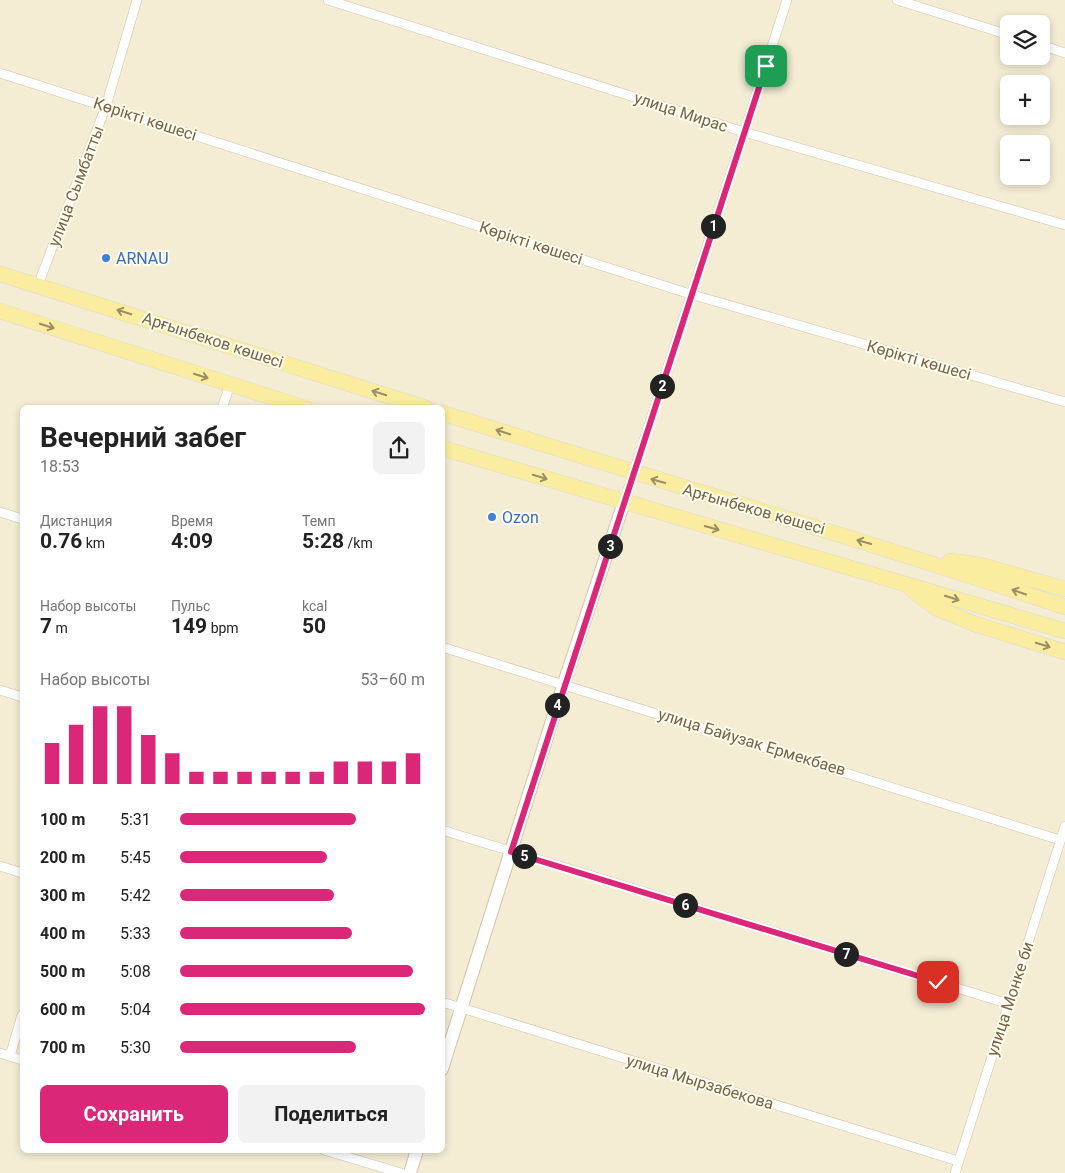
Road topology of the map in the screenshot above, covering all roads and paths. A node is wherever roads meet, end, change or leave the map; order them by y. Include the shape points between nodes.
1 (137, 0) edge
2 (328, 0) edge
3 (787, 0) edge
4 (897, 0) edge
5 (345, 3) edge
6 (1000, 32) edge
7 (1050, 48) edge
8 (1065, 53) edge
9 (0, 73) edge
10 (106, 106) junction
11 (744, 132) junction
12 (1065, 225) edge
13 (0, 274) edge
14 (38, 285) junction
15 (690, 294) junction
16 (0, 311) edge
17 (230, 385) junction
18 (1065, 402) edge
19 (223, 405) edge
20 (296, 405) edge
21 (417, 405) edge
22 (445, 414) edge
23 (445, 449) edge
24 (634, 474) junction
25 (624, 502) junction
26 (0, 512) edge
27 (20, 518) edge
28 (916, 557) junction
29 (904, 583) junction
30 (1065, 589) edge
31 (1065, 607) edge
32 (1065, 631) edge
33 (445, 648) edge
34 (1065, 652) edge
35 (564, 683) junction
36 (0, 690) edge
37 (20, 697) edge
38 (1065, 826) edge
39 (445, 831) edge
40 (1060, 840) junction
41 (511, 852) junction
42 (0, 866) edge
43 (20, 872) edge
44 (445, 1003) edge
45 (1009, 1004) junction
46 (462, 1008) junction
47 (20, 1022) edge
48 (0, 1053) edge
49 (10, 1056) junction
50 (20, 1059) edge
51 (445, 1060) edge
52 (334, 1153) edge
53 (416, 1153) edge
54 (958, 1161) junction
55 (401, 1173) edge
56 (410, 1173) edge
57 (954, 1173) edge

1 - 10 street, улица Сымбатты
2 - 5 street, улица Мирас
3 - 11 street
4 - 6 street
5 - 11 street, улица Мирас
7 - 8 street
9 - 10 street, Көрікті көшесі
10 - 14 street, улица Сымбатты
10 - 15 street, Көрікті көшесі
11 - 12 street, улица Мирас
11 - 15 street
13 - 14 main road, Арғынбеков көшесі
21 -> 14 main road, Арғынбеков көшесі
15 - 18 street, Көрікті көшесі
15 - 24 street
16 -> 17 main road
17 - 19 street
17 - 20 main road
24 -> 22 main road, Арғынбеков көшесі
23 -> 25 main road, Арғынбеков көшесі
24 - 25 street
28 -> 24 main road, Арғынбеков көшесі
25 -> 29 main road, Арғынбеков көшесі
25 - 35 main road
26 - 27 street
28 - 30 main road via 980,565
31 -> 28 main road, Арғынбеков көшесі
29 -> 32 main road, Арғынбеков көшесі
29 -> 34 main road via 936,608 975,624
33 - 35 street, улица Байузак Ермекбаев
35 - 40 street, улица Байузак Ермекбаев
35 - 41 main road
36 - 37 street
38 - 40 street, улица Монке би
39 - 41 street
40 - 45 street, улица Монке би
41 - 45 street
41 - 46 main road
42 - 43 street
44 - 46 street, улица Мырзабекова
45 - 54 street, улица Монке би
46 - 51 main road
46 - 54 street, улица Мырзабекова
47 - 49 street
48 - 49 street
49 - 50 street
52 - 55 street
53 - 56 main road
54 - 57 street, улица Монке би

